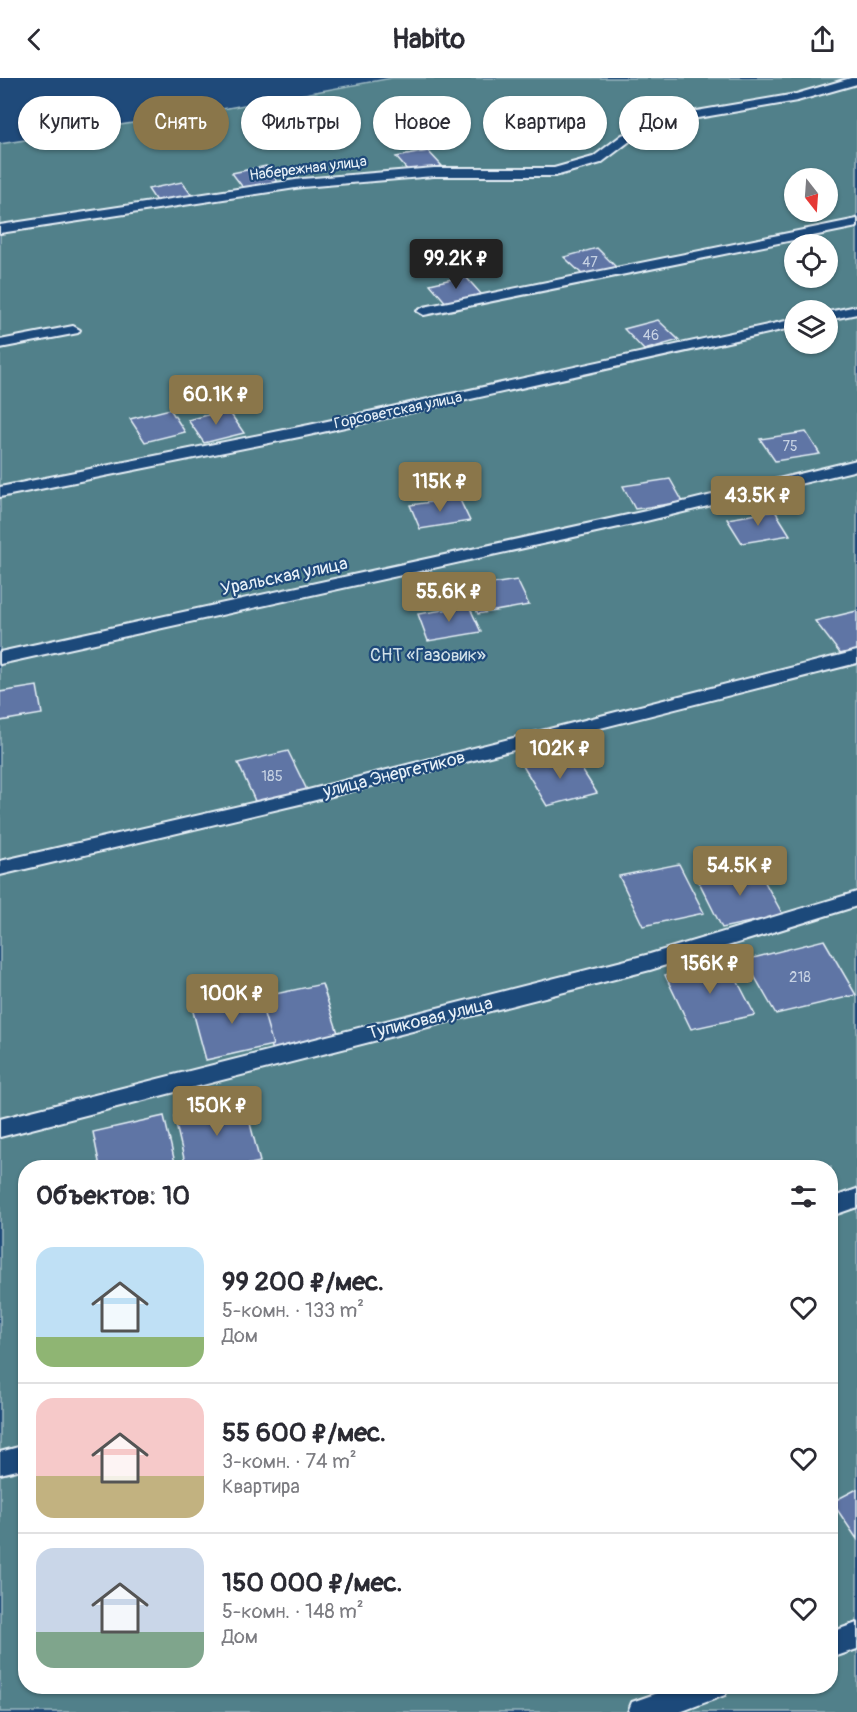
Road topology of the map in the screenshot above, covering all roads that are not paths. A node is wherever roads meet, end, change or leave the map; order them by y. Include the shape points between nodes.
1 (857, 80) edge
2 (857, 223) edge
3 (0, 229) edge
4 (857, 310) edge
5 (424, 311) dead end
6 (838, 314) edge
7 (784, 325) edge
8 (74, 330) dead end
9 (0, 344) edge
10 (857, 465) edge
11 (0, 492) edge
12 (857, 657) edge
13 (0, 658) edge
14 (0, 868) edge
15 (857, 899) edge
16 (0, 1128) edge
17 (857, 1198) edge
18 (838, 1205) edge
19 (18, 1458) edge
20 (0, 1463) edge
21 (857, 1636) edge
22 (838, 1643) edge
23 (693, 1694) edge
24 (642, 1712) edge

1 - 3 lane, Набережная улица via 797,97 683,117 626,138 597,160 555,172 434,172 302,183
2 - 5 lane
4 - 6 lane
7 - 11 lane, Горсоветская улица via 321,427
8 - 9 lane
10 - 13 lane, Уральская улица via 646,516
12 - 14 lane, улица Энергетиков via 304,797
15 - 16 lane, Тупиковая улица via 650,962
17 - 18 lane
19 - 20 lane
21 - 22 lane
23 - 24 lane

